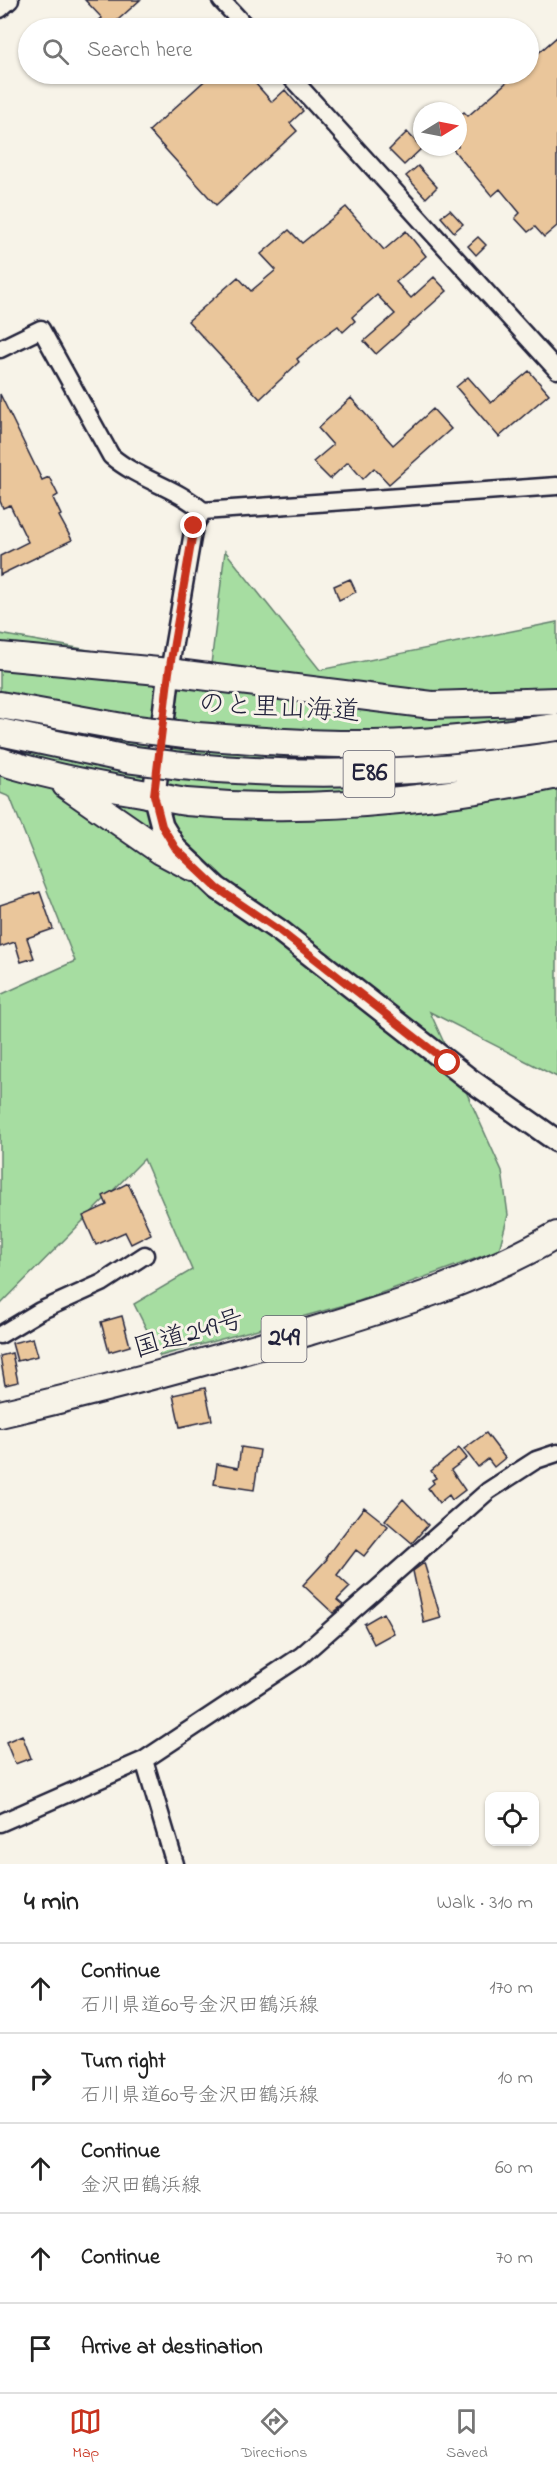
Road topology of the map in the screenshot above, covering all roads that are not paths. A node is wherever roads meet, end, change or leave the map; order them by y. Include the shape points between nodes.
1 (10, 0) edge
2 (221, 0) edge
3 (0, 9) edge
4 (238, 18) edge
5 (297, 84) edge
6 (0, 349) edge
7 (557, 370) edge
8 (557, 486) edge
9 (203, 511) junction
10 (0, 656) edge
11 (169, 672) junction
12 (557, 701) edge
13 (0, 705) edge
14 (557, 727) edge
15 (0, 732) edge
16 (557, 755) edge
17 (0, 761) edge
18 (44, 774) junction
19 (557, 776) edge
20 (154, 795) junction
21 (193, 868) junction
22 (557, 1141) edge
23 (557, 1236) edge
24 (145, 1255) dead end
25 (0, 1335) edge
26 (0, 1414) edge
27 (557, 1453) edge
28 (144, 1760) junction
29 (0, 1823) edge
30 (175, 1864) edge

1 - 3 street
2 - 4 street
5 - 7 street
6 - 9 street via 41,329 111,456 128,470 190,500
8 - 9 street
9 - 11 street via 194,526
10 - 11 highway
11 - 12 highway via 432,705
11 - 20 main road
13 - 14 highway, のと里山海道 / E86, bridge via 128,728 294,742 374,744 448,740
15 - 16 highway, E86, bridge via 128,759 295,775 451,769
17 - 18 highway
18 - 20 highway
18 - 21 highway via 71,787 161,851
19 - 20 highway via 440,796 332,803 203,802
20 - 21 main road via 162,826
21 - 22 main road via 469,1079
23 - 26 highway, 国道249号 / 249 via 490,1272 423,1297 98,1391
24 - 25 street via 102,1283 40,1311
27 - 28 street via 536,1460 488,1491 301,1656
28 - 29 street
28 - 30 street

